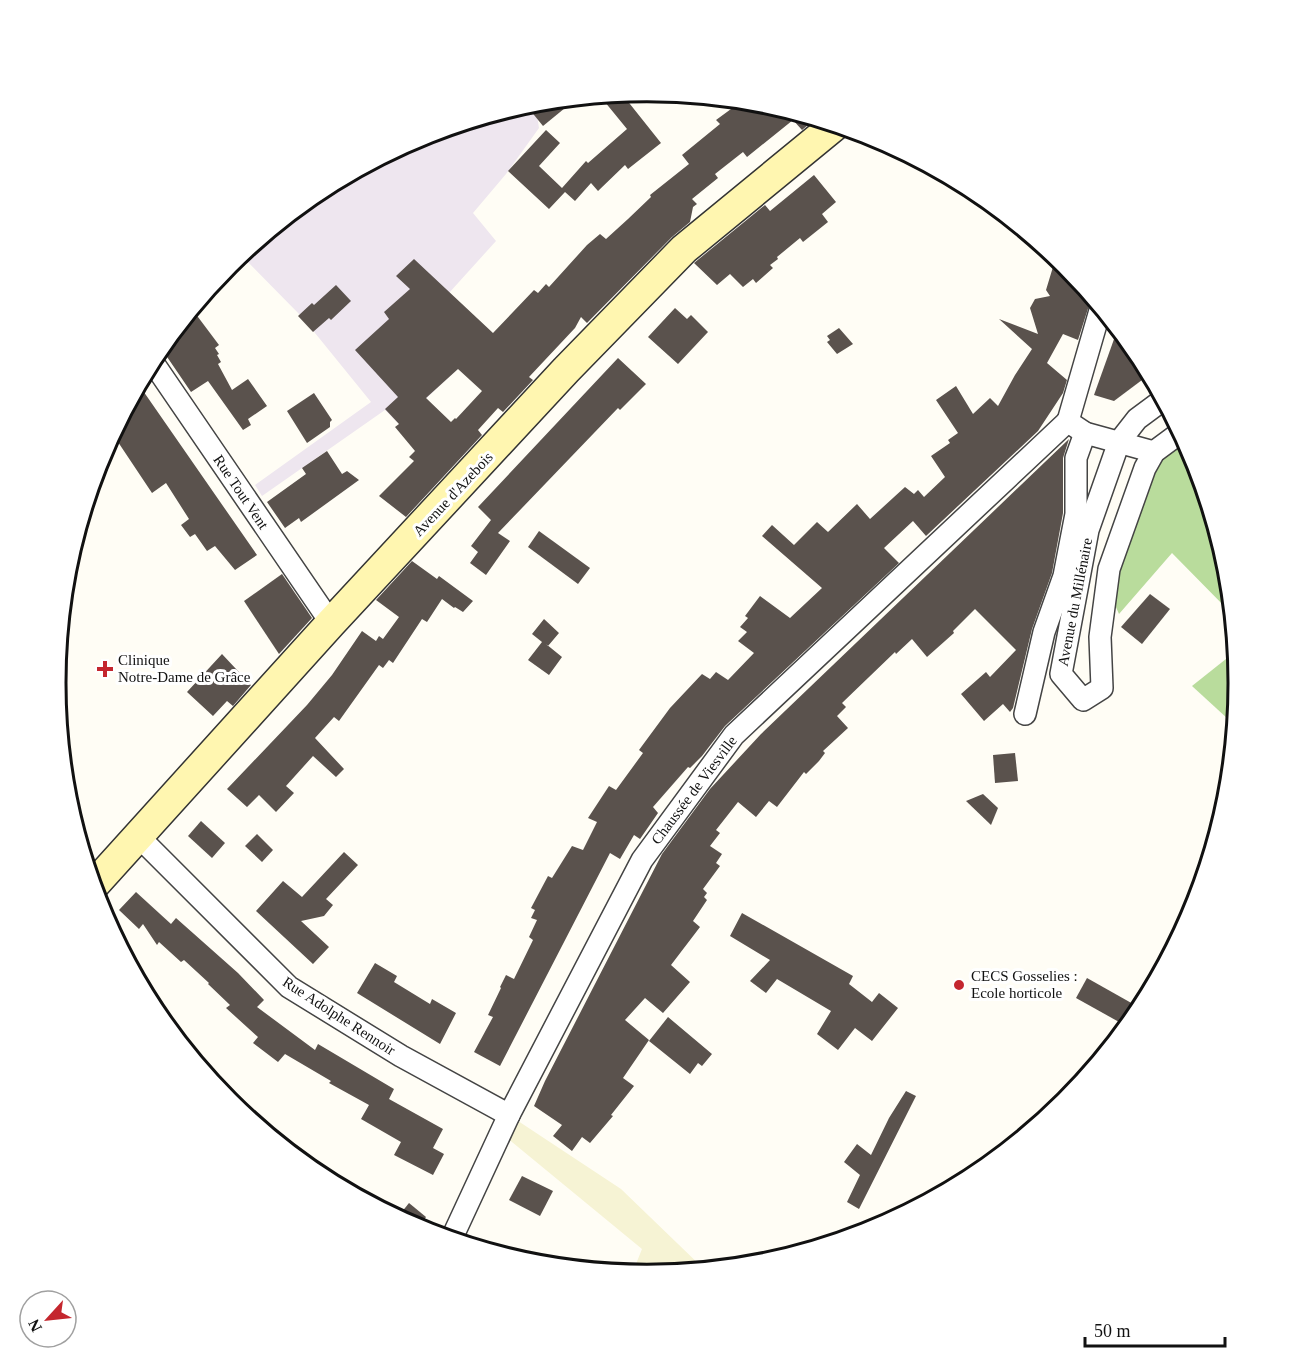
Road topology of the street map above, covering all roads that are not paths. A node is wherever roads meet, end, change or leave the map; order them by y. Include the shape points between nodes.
1 (828, 131) edge
2 (1099, 317) edge
3 (158, 370) edge
4 (1157, 404) edge
5 (1076, 427) junction
6 (1174, 437) edge
7 (1119, 442) junction
8 (1154, 452) junction
9 (331, 623) junction
10 (1025, 714) dead end
11 (139, 837) junction
12 (100, 878) edge
13 (509, 1115) junction
14 (455, 1232) edge

1 - 9 street, Avenue d'Azebois via 684,249
2 - 5 street
3 - 9 street, Rue Tout Vent
4 - 7 street, Avenue du Millénaire via 1137,419
5 - 7 street
5 - 10 street via 1076,514 1064,576 1044,632
5 - 13 street, Chaussée de Viesville via 734,735 642,860
6 - 8 street, Avenue du Millénaire
7 - 8 street
7 - 8 street, Avenue du Millénaire via 1088,530 1061,674 1083,700 1102,688 1100,637 1109,569
9 - 11 street, Avenue d'Azebois
11 - 12 street, Avenue d'Azebois
11 - 13 street, Rue Adolphe Rennoir via 289,987 401,1056
13 - 14 street, Chaussée de Viesville

